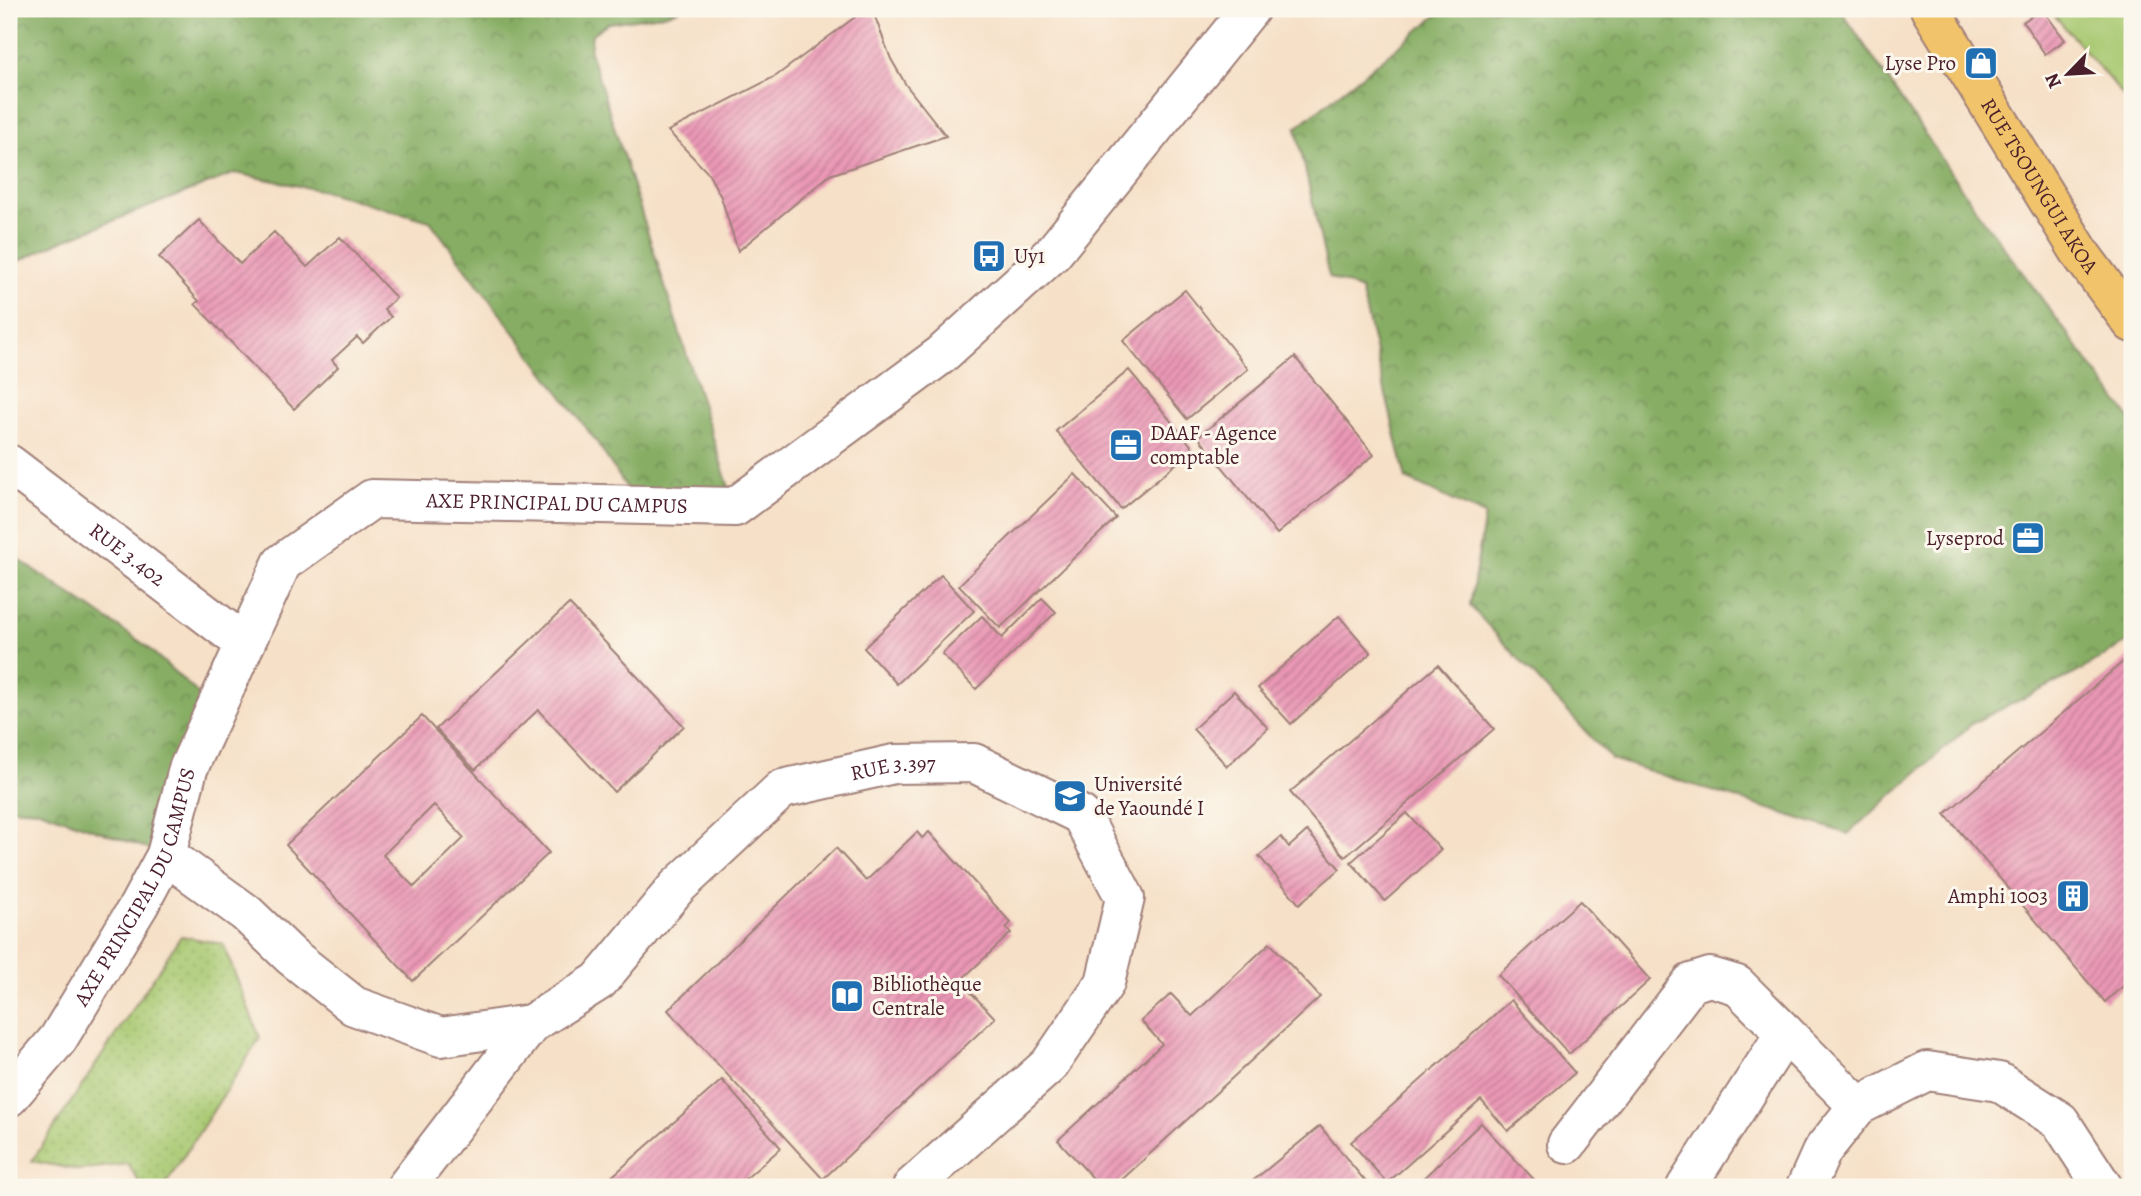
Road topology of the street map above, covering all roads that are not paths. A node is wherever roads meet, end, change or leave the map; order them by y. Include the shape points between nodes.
1 (1250, 9) edge
2 (1930, 9) edge
3 (2132, 323) edge
4 (9, 464) edge
5 (245, 644) junction
6 (166, 855) junction
7 (531, 1024) junction
8 (1785, 1033) junction
9 (9, 1097) edge
10 (1858, 1106) junction
11 (1567, 1144) dead end
12 (406, 1187) edge
13 (912, 1187) edge
14 (1686, 1187) edge
15 (1806, 1187) edge
16 (2103, 1187) edge

1 - 5 street, AXE PRINCIPAL DU CAMPUS via 1053,253 941,355 735,507 372,499 282,563
2 - 3 main road, RUE TSOUNGUI AKOA via 2083,257
4 - 5 street, RUE 3.402
5 - 6 street, AXE PRINCIPAL DU CAMPUS via 188,769
6 - 7 street via 246,913 291,956 355,1006 441,1037
6 - 9 street, AXE PRINCIPAL DU CAMPUS via 58,1039
7 - 12 street, RUE 3.397
7 - 13 street, RUE 3.397 via 599,981 677,887 782,789 894,764 974,763 1082,815 1125,898 1105,983 1049,1065
8 - 10 street
8 - 11 street via 1737,985 1710,977 1691,983
8 - 14 street
10 - 15 street via 1822,1151
10 - 16 street via 1927,1071 1999,1082 2060,1121

